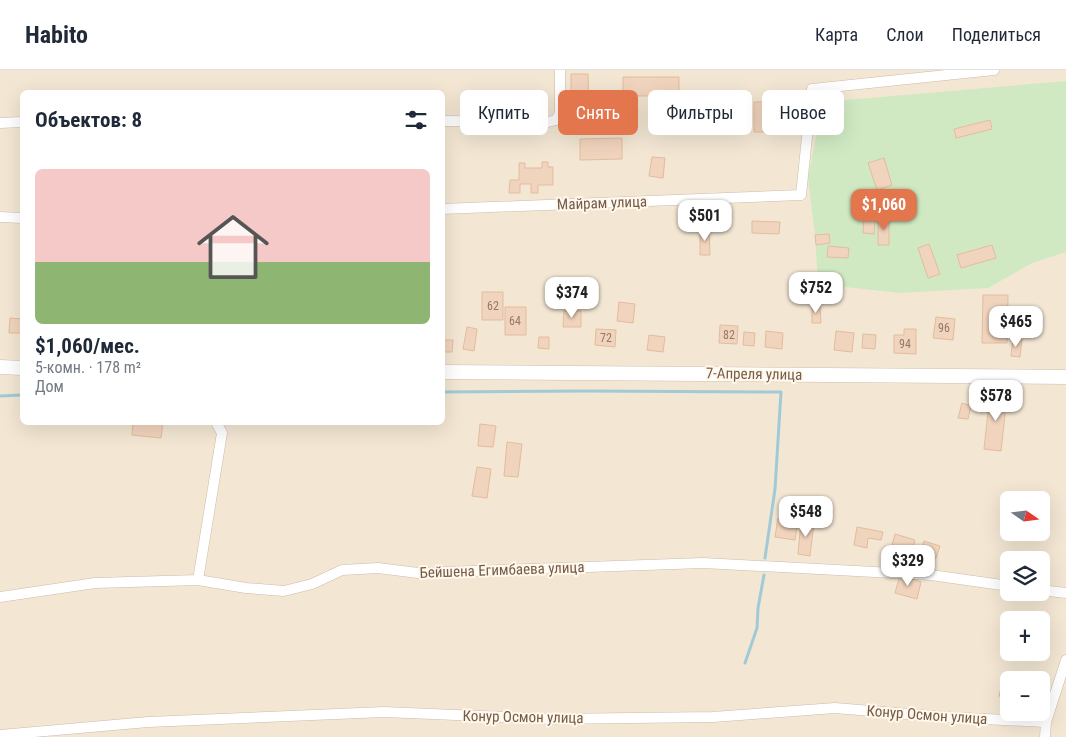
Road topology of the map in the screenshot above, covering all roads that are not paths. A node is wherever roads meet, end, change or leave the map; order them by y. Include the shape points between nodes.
1 (560, 70) edge
2 (994, 70) edge
3 (944, 73) edge
4 (445, 121) edge
5 (20, 122) edge
6 (0, 123) edge
7 (445, 209) edge
8 (0, 217) edge
9 (20, 218) edge
10 (0, 368) edge
11 (20, 368) edge
12 (445, 372) edge
13 (1066, 377) edge
14 (218, 425) edge
15 (198, 580) junction
16 (1000, 585) edge
17 (1050, 591) edge
18 (1066, 594) edge
19 (0, 597) edge
20 (1066, 660) edge
21 (1046, 722) junction
22 (0, 735) edge
23 (1046, 737) edge

1 - 4 street via 560,113 556,120
2 - 3 street, Майрам улица
3 - 7 street, Майрам улица via 812,88 801,195
5 - 6 street
8 - 9 street
10 - 11 main road
12 - 13 main road, 7-Апреля улица
14 - 15 street via 222,433
15 - 16 street, Бейшена Егимбаева улица via 284,591 312,584 342,570 378,568 418,573 703,563 931,575
15 - 19 street, Бейшена Егимбаева улица via 95,583
17 - 18 street
20 - 21 street
21 - 22 street, Конур Осмон улица via 836,708 713,716 551,719 384,712 148,722
21 - 23 street

